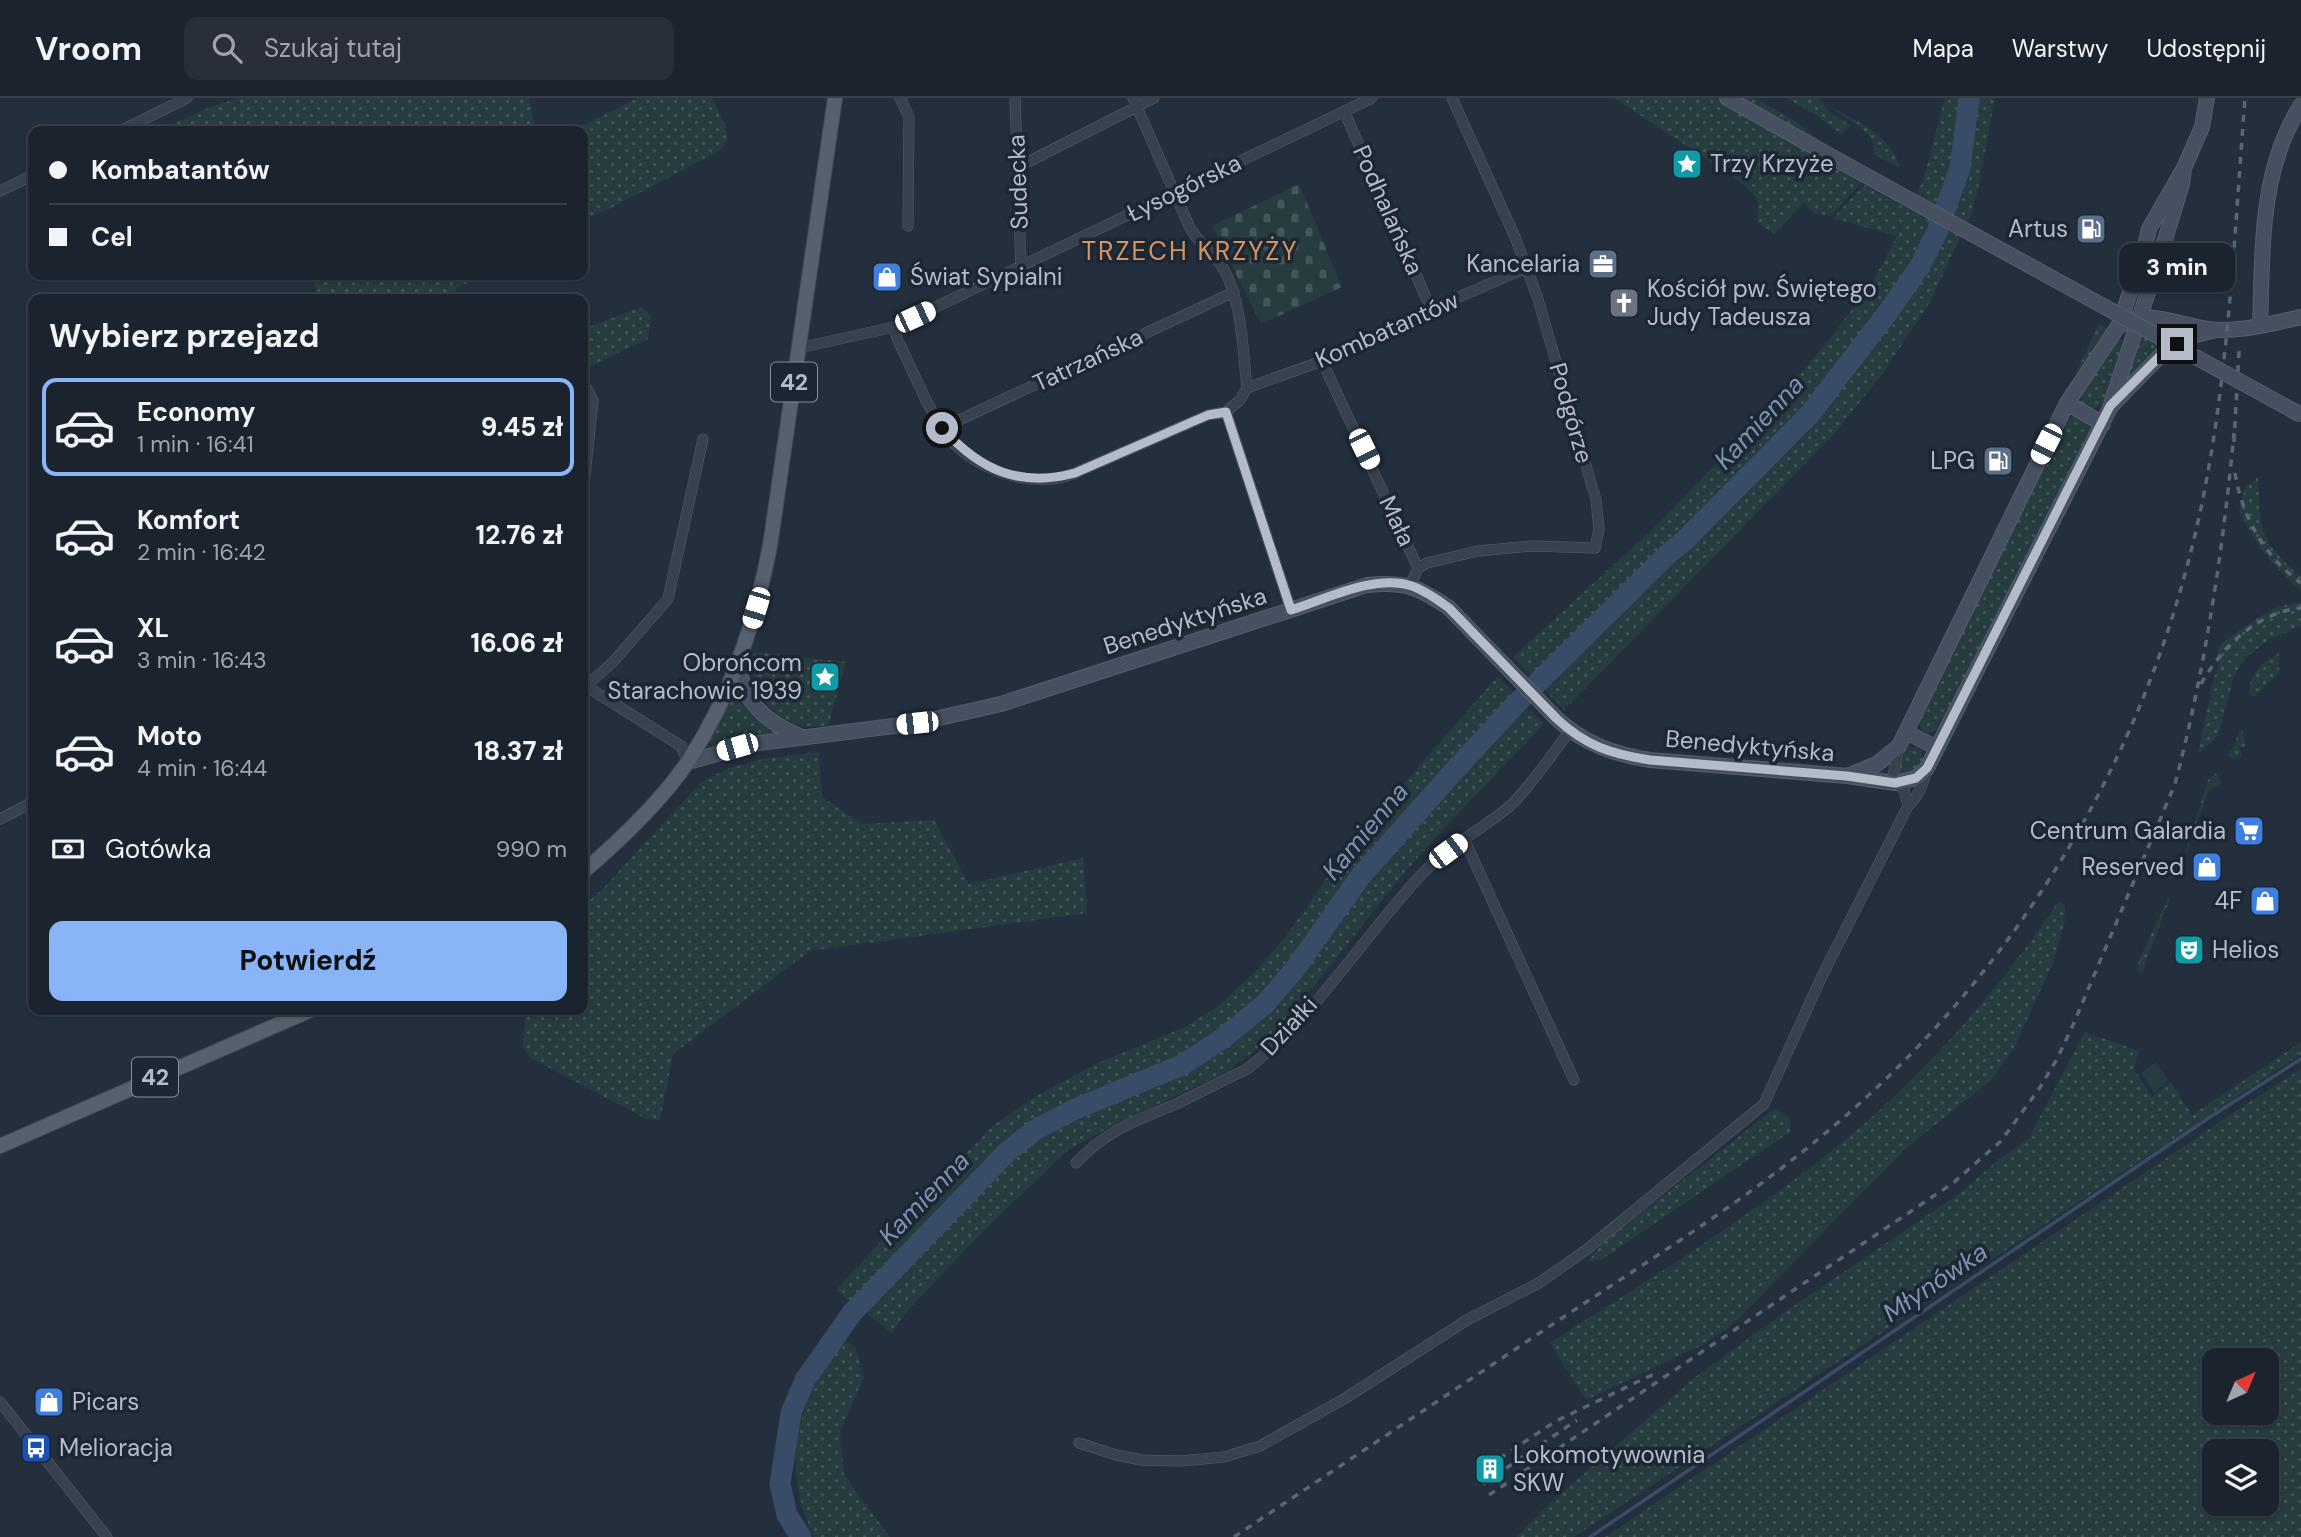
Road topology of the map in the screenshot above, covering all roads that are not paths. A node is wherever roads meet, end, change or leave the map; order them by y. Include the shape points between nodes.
1 (187, 98) edge
2 (835, 98) edge
3 (901, 98) edge
4 (1015, 98) edge
5 (1154, 98) edge
6 (1372, 98) edge
7 (1452, 98) edge
8 (1727, 98) edge
9 (2207, 98) edge
10 (1135, 102) edge
11 (2301, 105) edge
12 (1344, 111) junction
13 (130, 126) edge
14 (1018, 167) junction
15 (2184, 168) junction
16 (28, 177) edge
17 (0, 191) edge
18 (1174, 192) junction
19 (908, 226) dead end
20 (1021, 267) junction
21 (1526, 268) junction
22 (1234, 292) junction
23 (1431, 309) junction
24 (2140, 316) junction
25 (2301, 317) edge
26 (2260, 325) junction
27 (894, 327) junction
28 (2117, 328) junction
29 (2216, 330) junction
30 (799, 348) junction
31 (1322, 361) junction
32 (1247, 388) junction
33 (588, 391) edge
34 (2067, 403) junction
35 (2110, 406) junction
36 (1226, 412) junction
37 (2301, 415) edge
38 (2103, 424) junction
39 (942, 428) junction
40 (703, 439) dead end
41 (588, 447) edge
42 (1418, 568) junction
43 (1410, 586) junction
44 (1291, 610) junction
45 (739, 663) junction
46 (588, 682) edge
47 (588, 688) edge
48 (1570, 731) junction
49 (1906, 732) junction
50 (803, 738) junction
51 (1899, 746) junction
52 (1937, 748) junction
53 (688, 762) junction
54 (1927, 768) junction
55 (1847, 776) junction
56 (1895, 783) junction
57 (28, 805) edge
58 (1908, 806) junction
59 (0, 819) edge
60 (1464, 839) junction
61 (588, 867) edge
62 (301, 1015) edge
63 (1572, 1077) dead end
64 (0, 1146) edge
65 (1076, 1163) dead end
66 (0, 1402) edge
67 (1079, 1443) dead end
68 (107, 1537) edge

1 - 13 street
2 - 30 main road, 42
3 - 19 street via 909,117
4 - 14 street, Sudecka
5 - 10 street
6 - 12 street, Łysogórska
7 - 21 street, Podgórze
8 - 37 street, bridge
9 - 15 street via 2202,127
10 - 14 street
10 - 18 street
11 - 26 street via 2276,154 2268,185
12 - 18 street, Łysogórska
12 - 23 street, Podhalańska
14 - 20 street, Sudecka
15 - 24 street
15 - 28 street via 2149,229
16 - 17 street
18 - 20 street, Łysogórska
18 - 22 street via 1196,239 1215,257
20 - 27 street, Łysogórska
21 - 23 street, Kombatantów
21 - 42 street, Podgórze via 1596,500 1599,529 1595,548 1532,546 1478,551
22 - 32 street
22 - 39 street, Tatrzańska
23 - 31 street, Kombatantów
24 - 28 street, Benedyktyńska
24 - 29 street
24 - 35 street
25 - 26 street
26 - 29 street
27 - 30 street, Łysogórska
27 - 39 street
28 - 34 street, Benedyktyńska
29 - 35 street via 2192,336 2163,353
30 - 45 main road, 42 via 771,546
31 - 32 street, Kombatantów
31 - 42 street, Mała
32 - 36 street
33 - 41 street via 593,401
34 - 38 street
34 - 49 street, Benedyktyńska
35 - 38 street
36 - 39 street via 1208,415 1052,480 1007,474 983,465
36 - 44 street
38 - 52 street
40 - 46 street via 668,599 613,662
42 - 43 street
43 - 44 street, Benedyktyńska via 1367,586
43 - 48 street, Benedyktyńska via 1449,608
44 - 50 street, Benedyktyńska via 1001,704 917,723
45 - 50 street via 741,681 761,713
45 - 53 main road, 42
47 - 53 street via 681,746
48 - 55 street, Benedyktyńska via 1595,747 1631,757
48 - 60 street, Działki via 1511,804
49 - 51 street, Benedyktyńska
49 - 52 street
50 - 53 street, Benedyktyńska via 737,747
51 - 55 street, Benedyktyńska via 1877,764
51 - 56 street
52 - 54 street
53 - 61 main road, 42 via 636,822
54 - 56 street via 1916,778
54 - 58 street via 1924,782
55 - 56 street, Benedyktyńska
56 - 58 street via 1904,790
57 - 59 street
58 - 67 street via 1822,976 1765,1104 1586,1250 1539,1283 1467,1320 1344,1399 1260,1446 1224,1457 1180,1461 1142,1460
60 - 63 street
60 - 65 street, Działki via 1424,872 1291,1028 1256,1062 1112,1132
62 - 64 main road, 42
66 - 68 street

